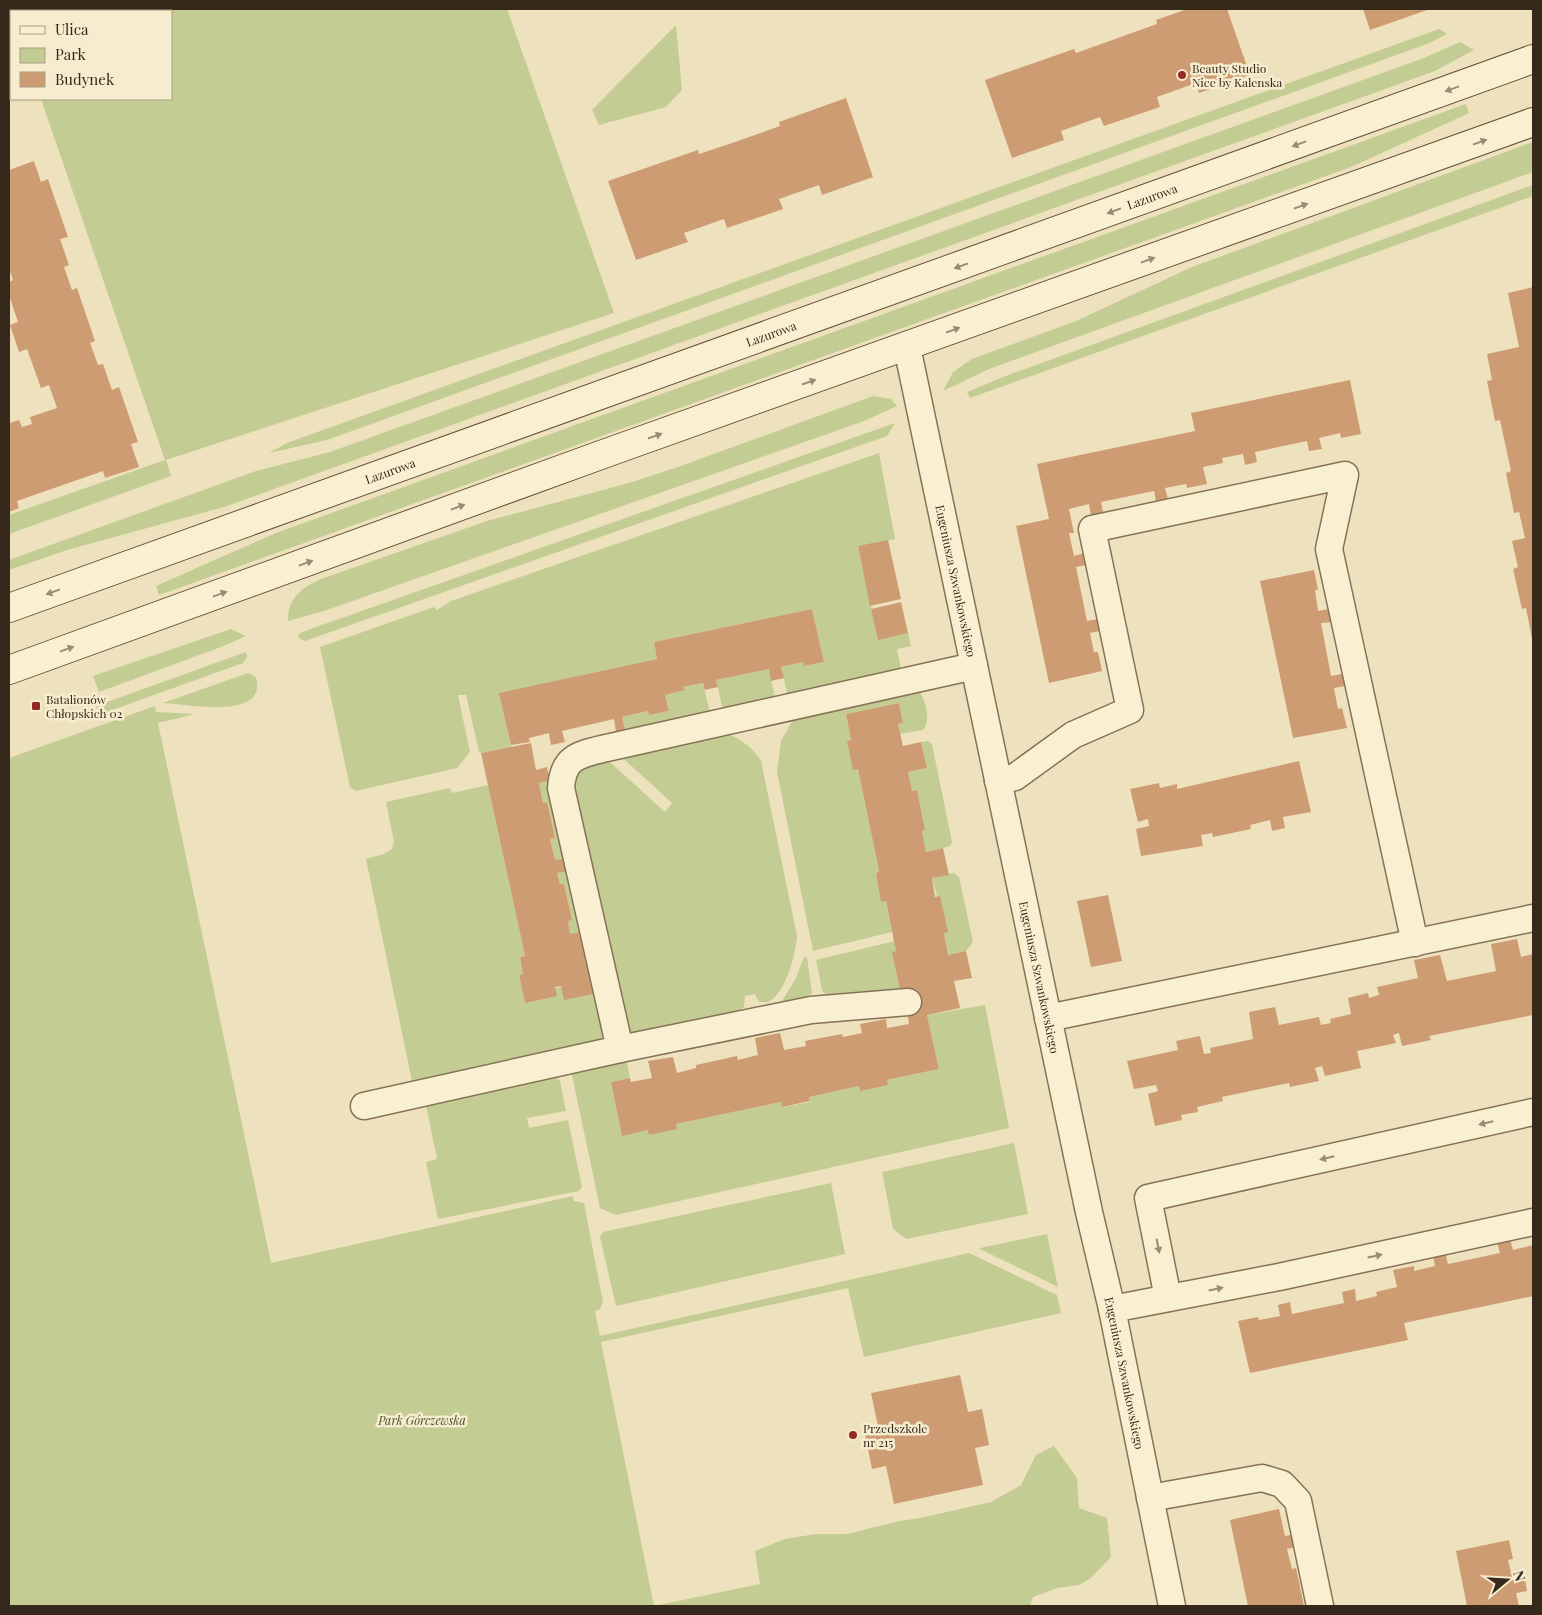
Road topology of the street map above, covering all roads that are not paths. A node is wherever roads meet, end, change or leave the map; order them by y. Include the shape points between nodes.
1 (1533, 59) edge
2 (1533, 122) edge
3 (907, 347) junction
4 (9, 608) edge
5 (974, 666) junction
6 (9, 670) edge
7 (998, 781) junction
8 (1533, 918) edge
9 (1415, 943) junction
10 (908, 1002) dead end
11 (1048, 1018) junction
12 (620, 1049) junction
13 (364, 1106) dead end
14 (1533, 1112) edge
15 (1533, 1222) edge
16 (1168, 1298) junction
17 (1112, 1309) junction
18 (1150, 1498) junction
19 (1172, 1606) edge
20 (1320, 1606) edge

1 -> 4 main road, Lazurowa
3 -> 2 main road
3 - 5 street, Eugeniusza Szwankowskiego
6 -> 3 main road
5 - 7 street, Eugeniusza Szwankowskiego
5 - 12 street via 602,749 570,760 562,774 561,788
7 - 9 street via 1015,777 1073,734 1130,710 1092,529 1345,476 1329,549
7 - 11 street, Eugeniusza Szwankowskiego
8 - 9 street
9 - 11 street
10 - 12 street via 811,1010
11 - 17 street, Eugeniusza Szwankowskiego
12 - 13 street
14 -> 16 street via 1148,1198
16 -> 15 street
16 - 17 street
17 - 18 street, Eugeniusza Szwankowskiego
18 - 19 street, Eugeniusza Szwankowskiego
18 - 20 street via 1262,1478 1282,1484 1298,1501

